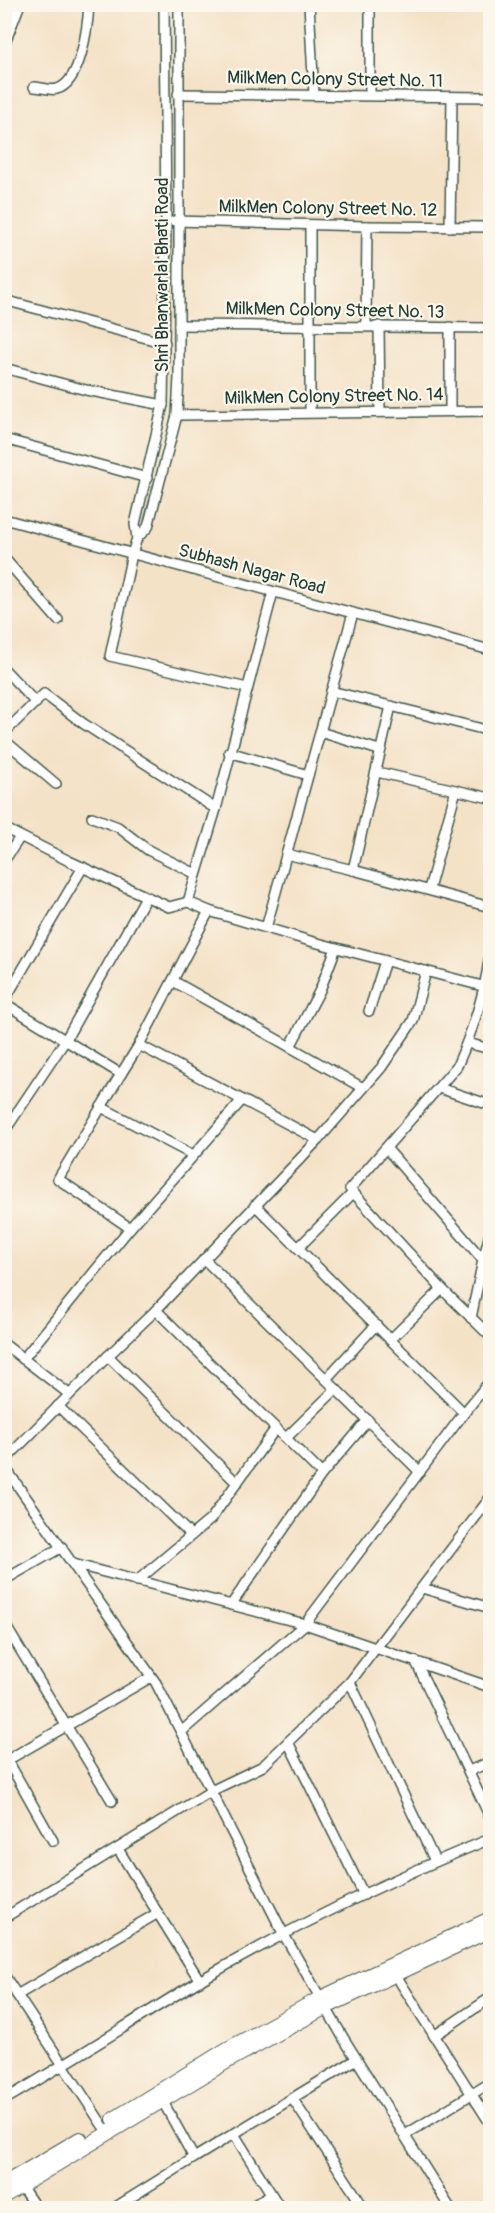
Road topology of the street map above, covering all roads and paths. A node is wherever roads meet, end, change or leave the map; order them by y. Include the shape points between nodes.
1 (20, 4) edge
2 (89, 4) edge
3 (164, 4) edge
4 (179, 4) edge
5 (309, 4) edge
6 (370, 4) edge
7 (4, 45) edge
8 (34, 87) dead end
9 (178, 94) junction
10 (370, 94) junction
11 (314, 95) junction
12 (452, 97) junction
13 (490, 97) edge
14 (178, 221) junction
15 (166, 222) junction
16 (310, 225) junction
17 (367, 226) junction
18 (450, 227) junction
19 (490, 227) edge
20 (4, 300) edge
21 (179, 325) junction
22 (311, 325) junction
23 (366, 326) junction
24 (379, 326) junction
25 (450, 327) junction
26 (490, 328) edge
27 (165, 343) junction
28 (4, 368) edge
29 (163, 405) junction
30 (380, 411) junction
31 (450, 411) junction
32 (490, 411) edge
33 (310, 412) junction
34 (177, 415) junction
35 (4, 439) edge
36 (147, 478) junction
37 (4, 519) edge
38 (137, 538) junction
39 (132, 554) junction
40 (4, 558) edge
41 (273, 592) junction
42 (353, 613) junction
43 (58, 620) dead end
44 (490, 650) edge
45 (4, 669) edge
46 (247, 688) junction
47 (331, 692) junction
48 (36, 703) junction
49 (391, 706) junction
50 (8, 721) edge
51 (490, 730) edge
52 (320, 732) junction
53 (4, 733) edge
54 (4, 740) edge
55 (379, 750) junction
56 (229, 752) junction
57 (377, 772) junction
58 (308, 775) junction
59 (56, 784) dead end
60 (456, 790) junction
61 (490, 798) edge
62 (216, 809) junction
63 (92, 817) dead end
64 (4, 828) edge
65 (20, 837) junction
66 (286, 854) junction
67 (4, 861) edge
68 (83, 867) junction
69 (353, 870) junction
70 (196, 874) junction
71 (429, 889) junction
72 (146, 897) junction
73 (188, 902) junction
74 (490, 907) edge
75 (209, 911) junction
76 (266, 928) junction
77 (336, 948) junction
78 (490, 954) edge
79 (385, 961) junction
80 (426, 971) junction
81 (173, 981) junction
82 (488, 987) edge
83 (4, 1002) edge
84 (369, 1011) dead end
85 (64, 1041) junction
86 (468, 1043) junction
87 (139, 1046) junction
88 (290, 1047) junction
89 (490, 1049) edge
90 (121, 1074) junction
91 (363, 1088) junction
92 (439, 1088) junction
93 (242, 1100) junction
94 (490, 1105) edge
95 (101, 1107) junction
96 (4, 1132) edge
97 (318, 1140) junction
98 (386, 1148) junction
99 (193, 1155) junction
100 (353, 1193) junction
101 (255, 1205) junction
102 (130, 1228) junction
103 (490, 1234) edge
104 (298, 1248) junction
105 (204, 1259) junction
106 (483, 1260) junction
107 (442, 1288) junction
108 (156, 1310) junction
109 (471, 1318) junction
110 (376, 1325) junction
111 (490, 1336) edge
112 (390, 1340) junction
113 (4, 1344) edge
114 (108, 1356) junction
115 (23, 1359) junction
116 (326, 1379) junction
117 (490, 1381) edge
118 (336, 1389) junction
119 (69, 1394) junction
120 (58, 1407) junction
121 (464, 1413) junction
122 (368, 1420) junction
123 (276, 1428) junction
124 (286, 1438) junction
125 (4, 1461) edge
126 (4, 1466) edge
127 (420, 1472) junction
128 (322, 1474) junction
129 (237, 1483) junction
130 (490, 1498) edge
131 (191, 1535) junction
132 (62, 1547) junction
133 (73, 1564) junction
134 (4, 1580) edge
135 (137, 1581) junction
136 (422, 1588) junction
137 (231, 1605) junction
138 (490, 1608) edge
139 (4, 1623) edge
140 (305, 1624) junction
141 (376, 1648) junction
142 (416, 1662) junction
143 (151, 1677) junction
144 (350, 1682) junction
145 (490, 1687) edge
146 (66, 1726) junction
147 (181, 1732) junction
148 (288, 1742) junction
149 (6, 1762) edge
150 (490, 1762) edge
151 (469, 1772) junction
152 (211, 1791) junction
153 (112, 1801) dead end
154 (490, 1817) edge
155 (490, 1839) edge
156 (53, 1841) dead end
157 (118, 1849) junction
158 (435, 1861) junction
159 (364, 1894) junction
160 (158, 1913) junction
161 (4, 1918) edge
162 (490, 1919) edge
163 (490, 1930) edge
164 (284, 1935) junction
165 (395, 1974) junction
166 (4, 1975) edge
167 (200, 1981) junction
168 (17, 1995) junction
169 (490, 1998) edge
170 (324, 2002) junction
171 (434, 2036) junction
172 (357, 2059) junction
173 (64, 2065) junction
174 (490, 2083) edge
175 (472, 2094) junction
176 (292, 2098) junction
177 (4, 2100) edge
178 (162, 2100) junction
179 (490, 2123) edge
180 (103, 2126) junction
181 (234, 2134) junction
182 (405, 2135) junction
183 (194, 2158) junction
184 (4, 2184) edge
185 (21, 2186) junction
186 (271, 2194) junction
187 (4, 2196) edge
188 (36, 2208) edge
189 (114, 2208) edge
190 (250, 2208) edge
191 (280, 2208) edge
192 (364, 2208) edge
193 (450, 2208) edge

1 - 7 street
2 - 8 street via 75,71 56,90
3 - 15 street, Shri Bhanwarlal Bhati Road
4 - 9 street, Shri Bhanwarlal Bhati Road
5 - 11 street
6 - 10 street
9 - 11 street, MilkMen Colony Street No. 11
9 - 14 street, Shri Bhanwarlal Bhati Road
10 - 11 street, MilkMen Colony Street No. 11
10 - 12 street, MilkMen Colony Street No. 11
12 - 13 street, MilkMen Colony Street No. 11
12 - 18 street
14 - 15 street, MilkMen Colony Street No. 12
14 - 16 street, MilkMen Colony Street No. 12
14 - 21 street, Shri Bhanwarlal Bhati Road
15 - 27 street, Shri Bhanwarlal Bhati Road
16 - 17 street, MilkMen Colony Street No. 12
16 - 22 street
17 - 18 street, MilkMen Colony Street No. 12
17 - 23 street
18 - 19 street, MilkMen Colony Street No. 12
20 - 27 street
21 - 22 street, MilkMen Colony Street No. 13
21 - 34 street, Shri Bhanwarlal Bhati Road
22 - 23 street, MilkMen Colony Street No. 13
22 - 33 street
23 - 24 street, MilkMen Colony Street No. 13
24 - 25 street, MilkMen Colony Street No. 13
24 - 30 street
25 - 26 street, MilkMen Colony Street No. 13
25 - 31 street
27 - 29 street, Shri Bhanwarlal Bhati Road
28 - 29 street
29 - 36 street, Shri Bhanwarlal Bhati Road
30 - 31 street, MilkMen Colony Street No. 14
30 - 33 street, MilkMen Colony Street No. 14
31 - 32 street, MilkMen Colony Street No. 14
33 - 34 street, MilkMen Colony Street No. 14
34 - 38 street, Shri Bhanwarlal Bhati Road via 148,527
35 - 36 street
36 - 38 street, Shri Bhanwarlal Bhati Road via 135,524
37 - 39 street, Subhash Nagar Road
38 - 39 street, Shri Bhanwarlal Bhati Road
39 - 41 street, Subhash Nagar Road
39 - 46 street, Shri Bhanwarlal Bhati Road via 110,656
40 - 43 street
41 - 42 street, Subhash Nagar Road
41 - 46 street
42 - 44 street, Subhash Nagar Road
42 - 47 street
45 - 48 street
46 - 56 street
47 - 49 street
47 - 52 street
48 - 50 street
48 - 62 street via 44,694
49 - 51 street
49 - 55 street
50 - 53 street
52 - 55 street
52 - 58 street
54 - 59 street
55 - 57 street
56 - 58 street
56 - 62 street
57 - 60 street
57 - 69 street
58 - 66 street
60 - 61 street
60 - 71 street
62 - 70 street
63 - 70 street via 118,827 148,850
64 - 65 street
65 - 67 street
65 - 68 street
66 - 69 street
66 - 76 street
68 - 72 street
68 - 83 street
69 - 71 street
70 - 73 street
71 - 74 street
72 - 73 street via 169,907
72 - 85 street
73 - 75 street
75 - 76 street
75 - 81 street
76 - 77 street
77 - 79 street
77 - 88 street via 320,990
78 - 82 street
79 - 80 street
79 - 84 street
80 - 82 street
80 - 91 street via 413,1021
81 - 87 street
81 - 88 street
82 - 86 street
83 - 85 street
85 - 90 street
85 - 96 street
86 - 89 street
86 - 92 street via 458,1066
87 - 90 street
87 - 93 street
88 - 91 street
90 - 95 street
91 - 97 street
92 - 94 street
92 - 98 street
93 - 97 street
93 - 99 street
95 - 99 street
95 - 102 street via 58,1179
97 - 101 street
98 - 100 street via 350,1189
98 - 106 street
99 - 102 street
100 - 104 street
100 - 107 street
101 - 104 street
101 - 105 street
102 - 115 street
103 - 106 street
104 - 110 street
105 - 108 street
105 - 116 street
106 - 109 street
107 - 109 street
107 - 112 street
108 - 114 street
108 - 123 street
109 - 111 street
110 - 112 street
110 - 116 street
112 - 121 street
113 - 115 street
114 - 119 street
114 - 129 street
115 - 119 street
116 - 118 street
117 - 121 street
118 - 122 street
118 - 124 street
119 - 120 street
120 - 125 street
120 - 131 street
121 - 127 street
122 - 127 street
122 - 128 street
123 - 124 street
123 - 129 street
124 - 128 street
126 - 132 street
127 - 140 street
128 - 137 street
129 - 131 street via 211,1519
130 - 136 street
131 - 135 street
132 - 133 street
132 - 134 street
133 - 135 street
133 - 143 street
135 - 137 street
136 - 138 street
136 - 141 street
137 - 140 street
139 - 146 street
140 - 141 street
140 - 147 street
141 - 142 street
141 - 144 street
142 - 145 street
142 - 151 street
143 - 146 street
143 - 147 street
144 - 148 street
144 - 158 street
146 - 149 street
146 - 153 street
147 - 152 street
148 - 152 street via 263,1766
148 - 159 street
149 - 156 street
150 - 151 street
151 - 154 street
152 - 157 street
152 - 164 street
155 - 158 street
157 - 160 street
157 - 161 street
158 - 159 street
159 - 164 street
160 - 167 street
160 - 168 street
162 - 170 main road
163 - 165 main road
164 - 167 street
164 - 170 street
165 - 170 main road
165 - 171 street
166 - 168 street
167 - 173 street
168 - 173 street
169 - 171 street
170 - 172 street
170 - 178 main road
170 - 180 main road via 226,2050
171 - 175 street
172 - 176 street
172 - 182 street
173 - 177 street
173 - 180 street
174 - 175 street
175 - 179 street
175 - 182 street
176 - 181 street
176 - 192 street
178 - 183 street
178 - 185 main road
180 - 184 main road
181 - 183 street
181 - 186 street
182 - 193 street
183 - 189 street
185 - 187 main road
185 - 188 street
186 - 190 street
186 - 191 street

